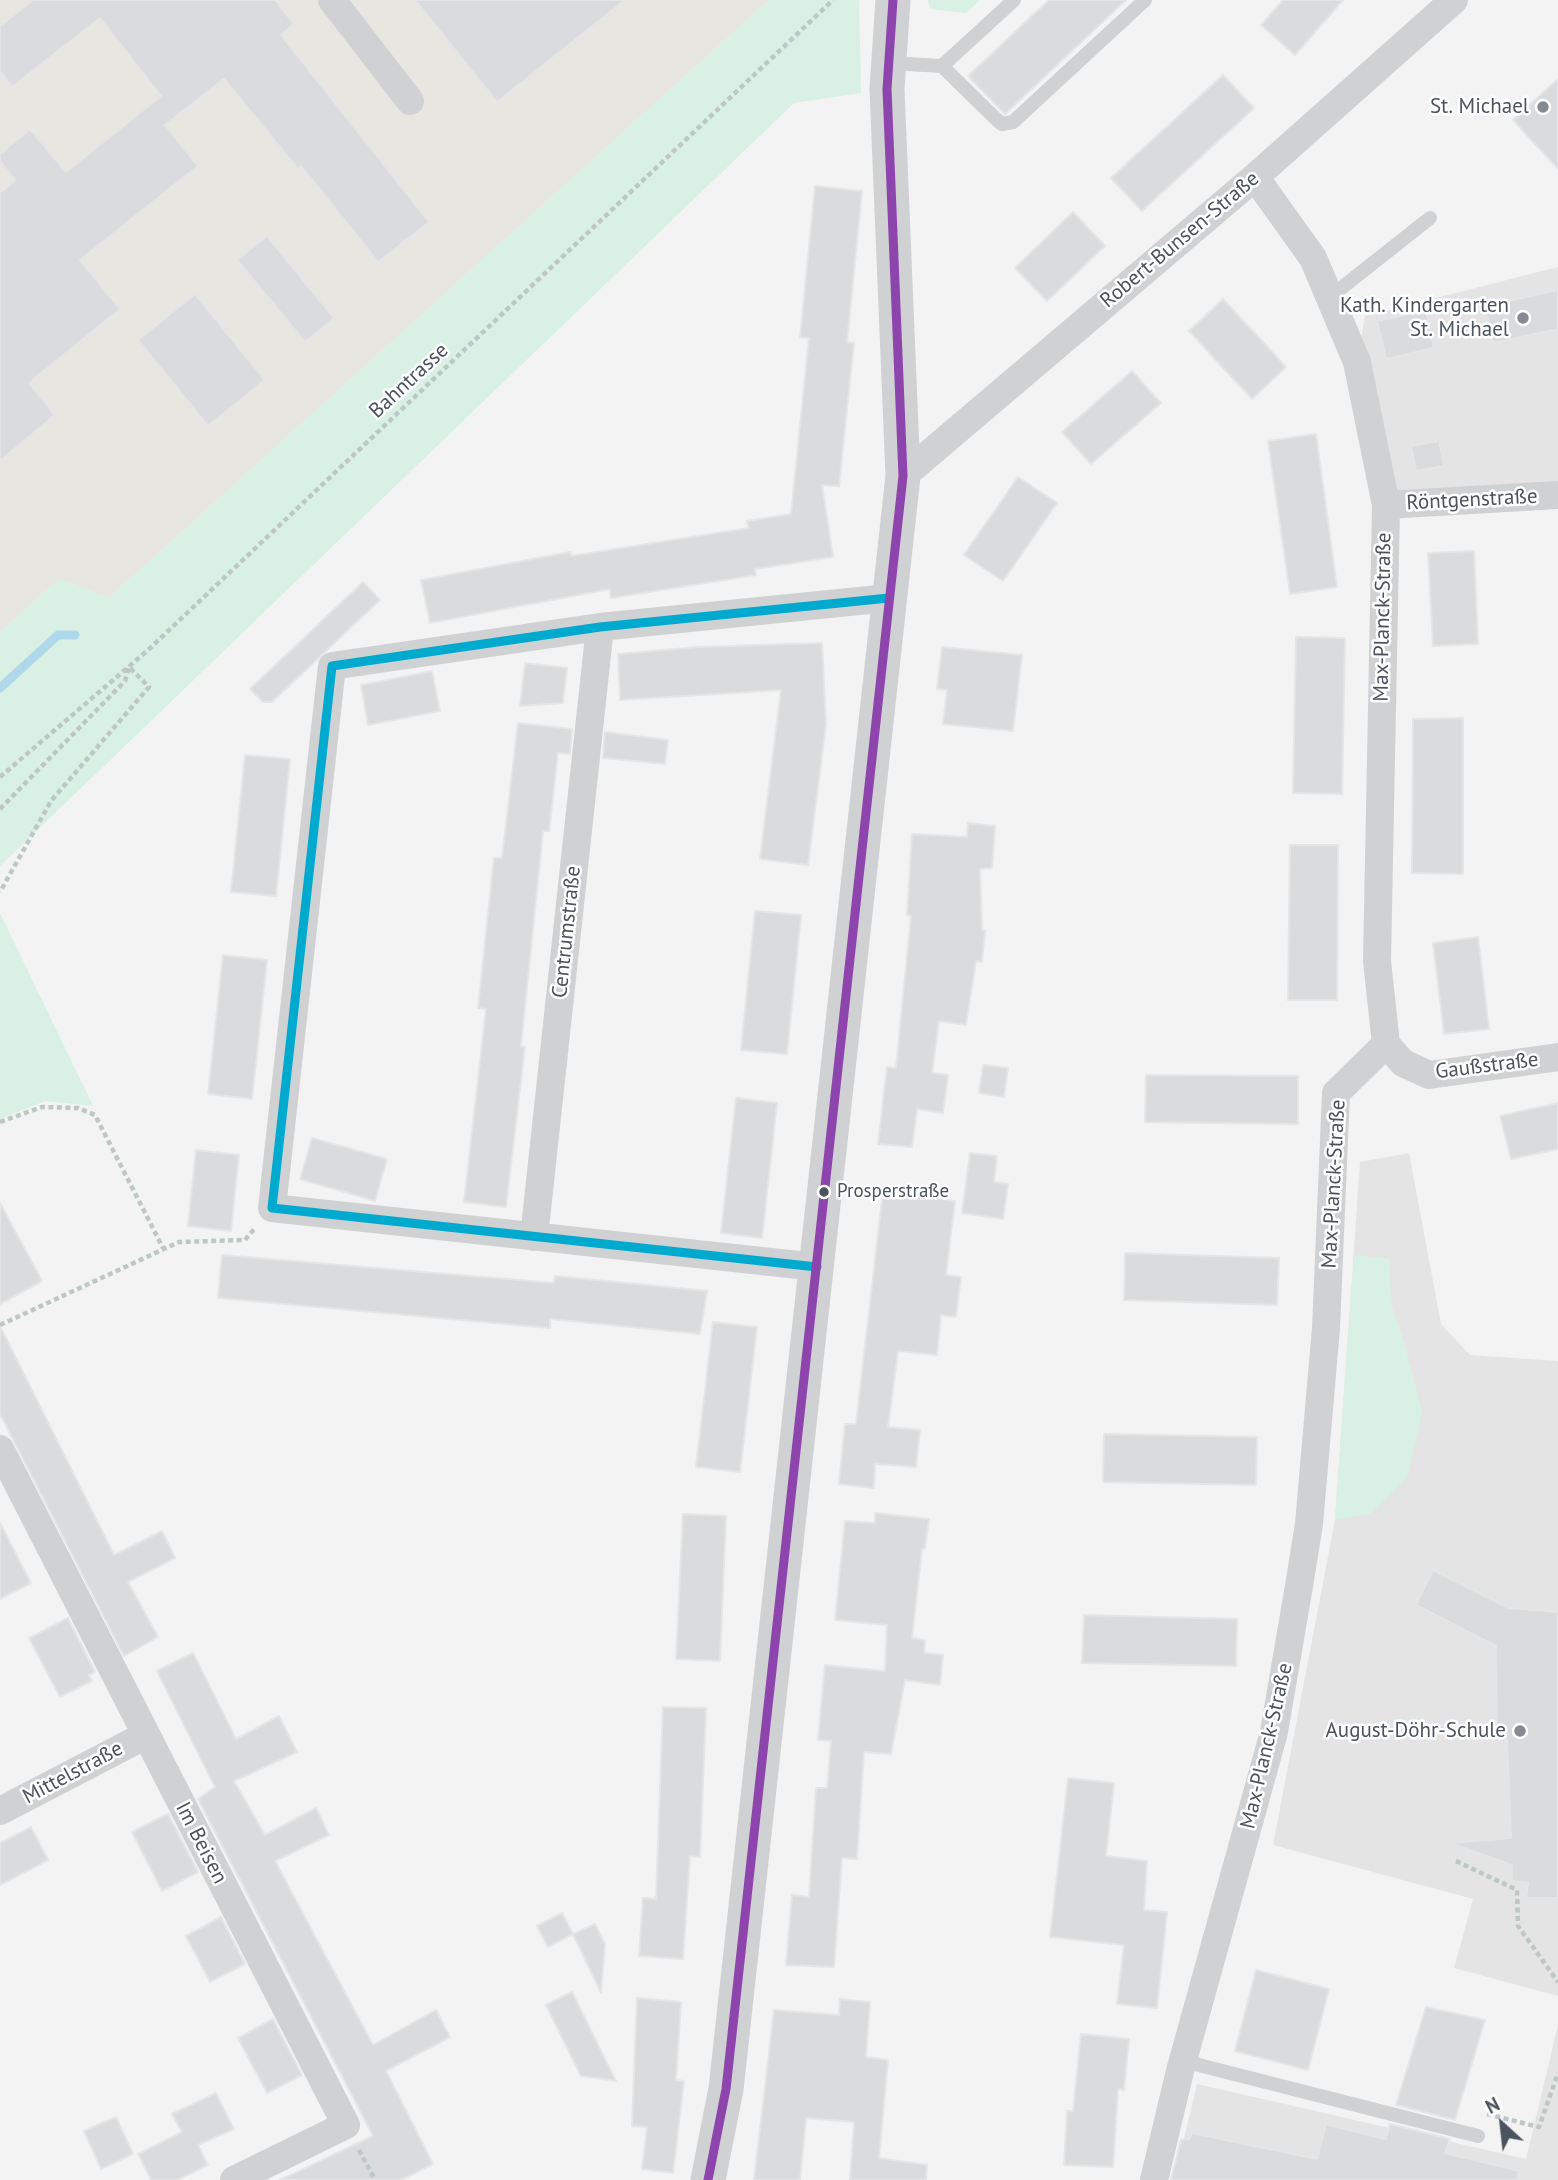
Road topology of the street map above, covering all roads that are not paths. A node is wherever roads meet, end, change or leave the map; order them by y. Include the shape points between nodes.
1 (332, 0) edge
2 (893, 0) edge
3 (1014, 0) edge
4 (1145, 0) edge
5 (1454, 0) edge
6 (888, 63) junction
7 (943, 66) junction
8 (410, 101) dead end
9 (1255, 177) junction
10 (1430, 218) dead end
11 (1330, 297) junction
12 (903, 475) junction
13 (1558, 495) edge
14 (1386, 505) junction
15 (889, 598) junction
16 (600, 627) junction
17 (1386, 1044) junction
18 (1558, 1057) edge
19 (534, 1237) junction
20 (817, 1267) junction
21 (0, 1449) edge
22 (146, 1735) junction
23 (0, 1811) edge
24 (1183, 2061) junction
25 (1478, 2136) road end
26 (234, 2180) edge
27 (708, 2180) edge
28 (1154, 2180) edge

1 - 8 street
2 - 6 street
3 - 7 lane
4 - 7 lane via 1013,122 1002,124
5 - 9 street, Robert-Bunsen-Straße
6 - 7 lane
6 - 12 street
9 - 11 street, Max-Planck-Straße via 1313,258
9 - 12 street, Robert-Bunsen-Straße
10 - 11 lane
11 - 14 street, Max-Planck-Straße via 1357,362
12 - 15 street
13 - 14 street, Röntgenstraße
14 - 17 street, Max-Planck-Straße via 1377,961
15 - 16 street
15 - 20 street
16 - 19 street, Centrumstraße
16 - 19 street via 331,666 272,1208
17 - 18 street, Gaußstraße via 1403,1063 1429,1075
17 - 24 street, Max-Planck-Straße via 1336,1093 1326,1328 1309,1524 1274,1732
19 - 20 street
20 - 27 street via 726,2089
21 - 22 street, Im Beisen
22 - 23 street, Mittelstraße
22 - 26 street, Im Beisen via 346,2125
24 - 25 lane
24 - 28 street, Max-Planck-Straße

